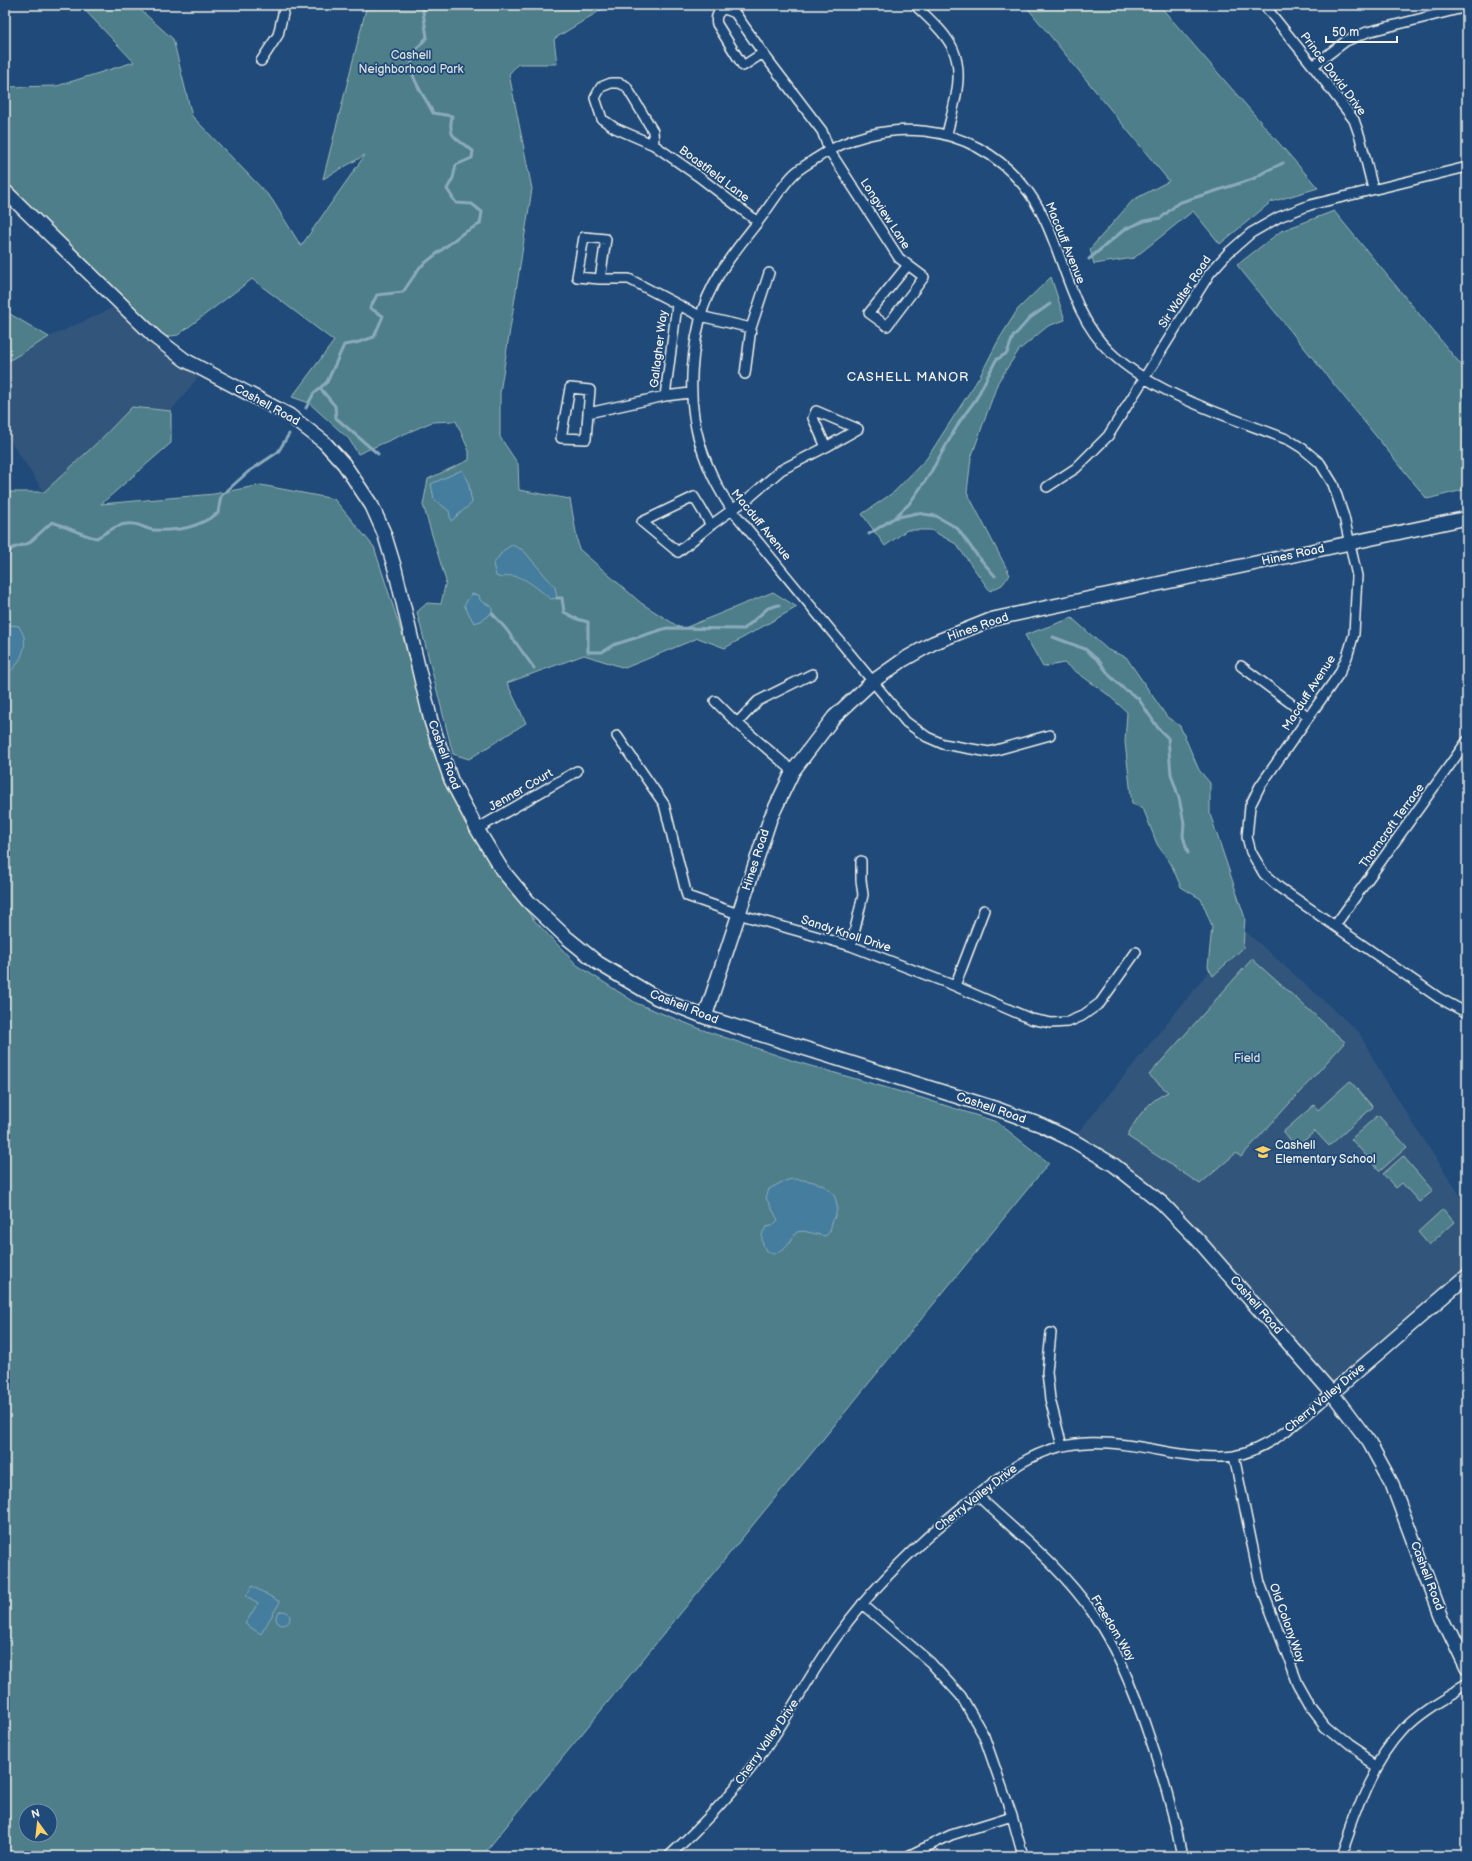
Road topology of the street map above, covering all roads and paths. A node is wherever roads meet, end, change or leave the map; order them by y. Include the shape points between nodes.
1 (285, 5) edge
2 (915, 5) edge
3 (1264, 5) edge
4 (1467, 7) edge
5 (763, 54) junction
6 (261, 61) dead end
7 (1313, 66) junction
8 (947, 134) junction
9 (654, 145) junction
10 (829, 150) junction
11 (1467, 167) edge
12 (1373, 189) junction
13 (5, 191) edge
14 (758, 222) junction
15 (908, 265) junction
16 (768, 273) dead end
17 (600, 279) junction
18 (677, 305) junction
19 (700, 316) junction
20 (751, 328) junction
21 (746, 374) dead end
22 (1143, 378) junction
23 (690, 393) junction
24 (665, 396) junction
25 (588, 413) junction
26 (826, 447) junction
27 (1047, 487) dead end
28 (732, 510) junction
29 (1467, 518) edge
30 (710, 525) junction
31 (1349, 543) junction
32 (1241, 666) dead end
33 (812, 674) dead end
34 (872, 682) junction
35 (715, 701) dead end
36 (1308, 717) junction
37 (737, 723) junction
38 (1050, 735) dead end
39 (617, 736) dead end
40 (1467, 741) edge
41 (577, 771) dead end
42 (793, 771) junction
43 (477, 829) junction
44 (861, 861) dead end
45 (984, 910) dead end
46 (738, 914) junction
47 (1336, 924) junction
48 (851, 946) junction
49 (1136, 952) dead end
50 (956, 986) junction
51 (1467, 1013) edge
52 (705, 1017) junction
53 (1467, 1276) edge
54 (1051, 1333) dead end
55 (1332, 1393) junction
56 (1062, 1446) junction
57 (1234, 1456) junction
58 (977, 1495) junction
59 (862, 1604) junction
60 (1467, 1669) edge
61 (1467, 1685) edge
62 (1377, 1765) junction
63 (1012, 1816) junction
64 (669, 1856) edge
65 (908, 1856) edge
66 (1023, 1856) edge
67 (1182, 1856) edge
68 (1341, 1856) edge

1 - 6 street via 278,35
2 - 8 street via 939,29 953,48 958,64 958,80
3 - 7 street, Prince David Drive
4 - 7 street via 1367,32 1346,41
5 - 5 street, Longview Lane via 743,66 717,24 719,12 725,9 735,13
5 - 10 street, Longview Lane via 822,130
7 - 12 street, Prince David Drive via 1354,120
8 - 10 street, Macduff Avenue via 918,130 888,131 854,139
8 - 22 street, Macduff Avenue via 991,154 1023,185 1046,222 1076,301 1088,324 1110,351
9 - 9 street, Boastfield Lane via 653,131 630,90 619,83 601,87 595,98 602,119 615,128
9 - 14 street, Boastfield Lane
10 - 14 street, Macduff Avenue via 794,174
10 - 15 street, Longview Lane via 899,258
11 - 12 street, Sir Walter Road
12 - 22 street, Sir Walter Road via 1310,205 1279,217 1251,233 1210,273
13 - 43 street, Cashell Road via 156,338 185,360 289,415 324,442 344,464 372,506 384,533 437,739 451,780
14 - 19 street, Macduff Avenue via 734,251 715,281
15 - 15 street, Longview Lane via 924,277 887,326 869,313
16 - 20 street
17 - 17 street, Gallagher Way via 577,277 584,237 606,239
17 - 18 street, Gallagher Way via 629,279
18 - 19 street, Gallagher Way
18 - 24 street, Gallagher Way
19 - 20 street, Gallagher Way
19 - 23 street, Macduff Avenue via 693,351
20 - 21 street
22 - 27 street, Sir Walter Road via 1108,436 1076,468
22 - 31 street, Macduff Avenue via 1176,395 1289,440 1302,448 1320,463 1333,484
23 - 24 street, Gallagher Way
23 - 28 street, Macduff Avenue via 706,464 720,493
24 - 25 street, Gallagher Way
25 - 25 street via 590,390 570,388 561,438 586,439
26 - 26 street via 858,429 816,411 813,418
26 - 28 street via 781,470
28 - 30 street
28 - 34 street, Macduff Avenue
29 - 31 street, Hines Road
30 - 30 street via 694,497 642,522 678,552
31 - 34 street, Hines Road via 993,619 933,643
31 - 36 street, Macduff Avenue via 1358,586 1354,634 1339,674
32 - 36 street
33 - 37 street via 758,701
34 - 38 street, Macduff Avenue via 906,722 943,744 989,752
34 - 42 street, Hines Road via 834,717
35 - 37 street
36 - 47 street, Macduff Avenue via 1260,786 1250,806 1247,837 1264,874 1280,888
37 - 42 street
39 - 46 street, Sandy Knoll Drive via 664,804 687,896
40 - 47 street, Thorncroft Terrace
41 - 43 street, Jenner Court
42 - 46 street, Hines Road via 770,819
43 - 52 street, Cashell Road via 502,870 528,901 566,937 598,963 657,998
44 - 48 street via 863,895
45 - 50 street
46 - 48 street, Sandy Knoll Drive
46 - 52 street, Hines Road
47 - 51 street, Macduff Avenue via 1439,998
48 - 50 street, Sandy Knoll Drive
49 - 50 street, Sandy Knoll Drive via 1100,1003 1068,1022 1051,1023 1031,1019
52 - 55 street, Cashell Road via 1000,1110 1047,1128 1114,1164 1162,1203 1198,1240
53 - 55 street, Cherry Valley Drive
54 - 56 street via 1047,1372 1050,1399
55 - 57 street, Cherry Valley Drive via 1274,1439
55 - 60 street, Cashell Road via 1369,1442 1392,1484 1441,1615
56 - 57 street, Cherry Valley Drive via 1105,1442 1192,1456
56 - 58 street, Cherry Valley Drive via 1040,1453 1022,1463
57 - 62 street, Old Colony Way via 1260,1583 1304,1697 1325,1726
58 - 59 street, Cherry Valley Drive via 914,1548
58 - 67 street, Freedom Way via 1065,1578 1092,1612 1119,1657 1137,1698 1164,1778
59 - 63 street via 930,1662 961,1696 984,1736
59 - 64 street, Cherry Valley Drive via 826,1652 784,1721 745,1777 704,1823
61 - 62 street via 1405,1728
62 - 68 street via 1364,1792
63 - 65 street via 951,1835
63 - 66 street

